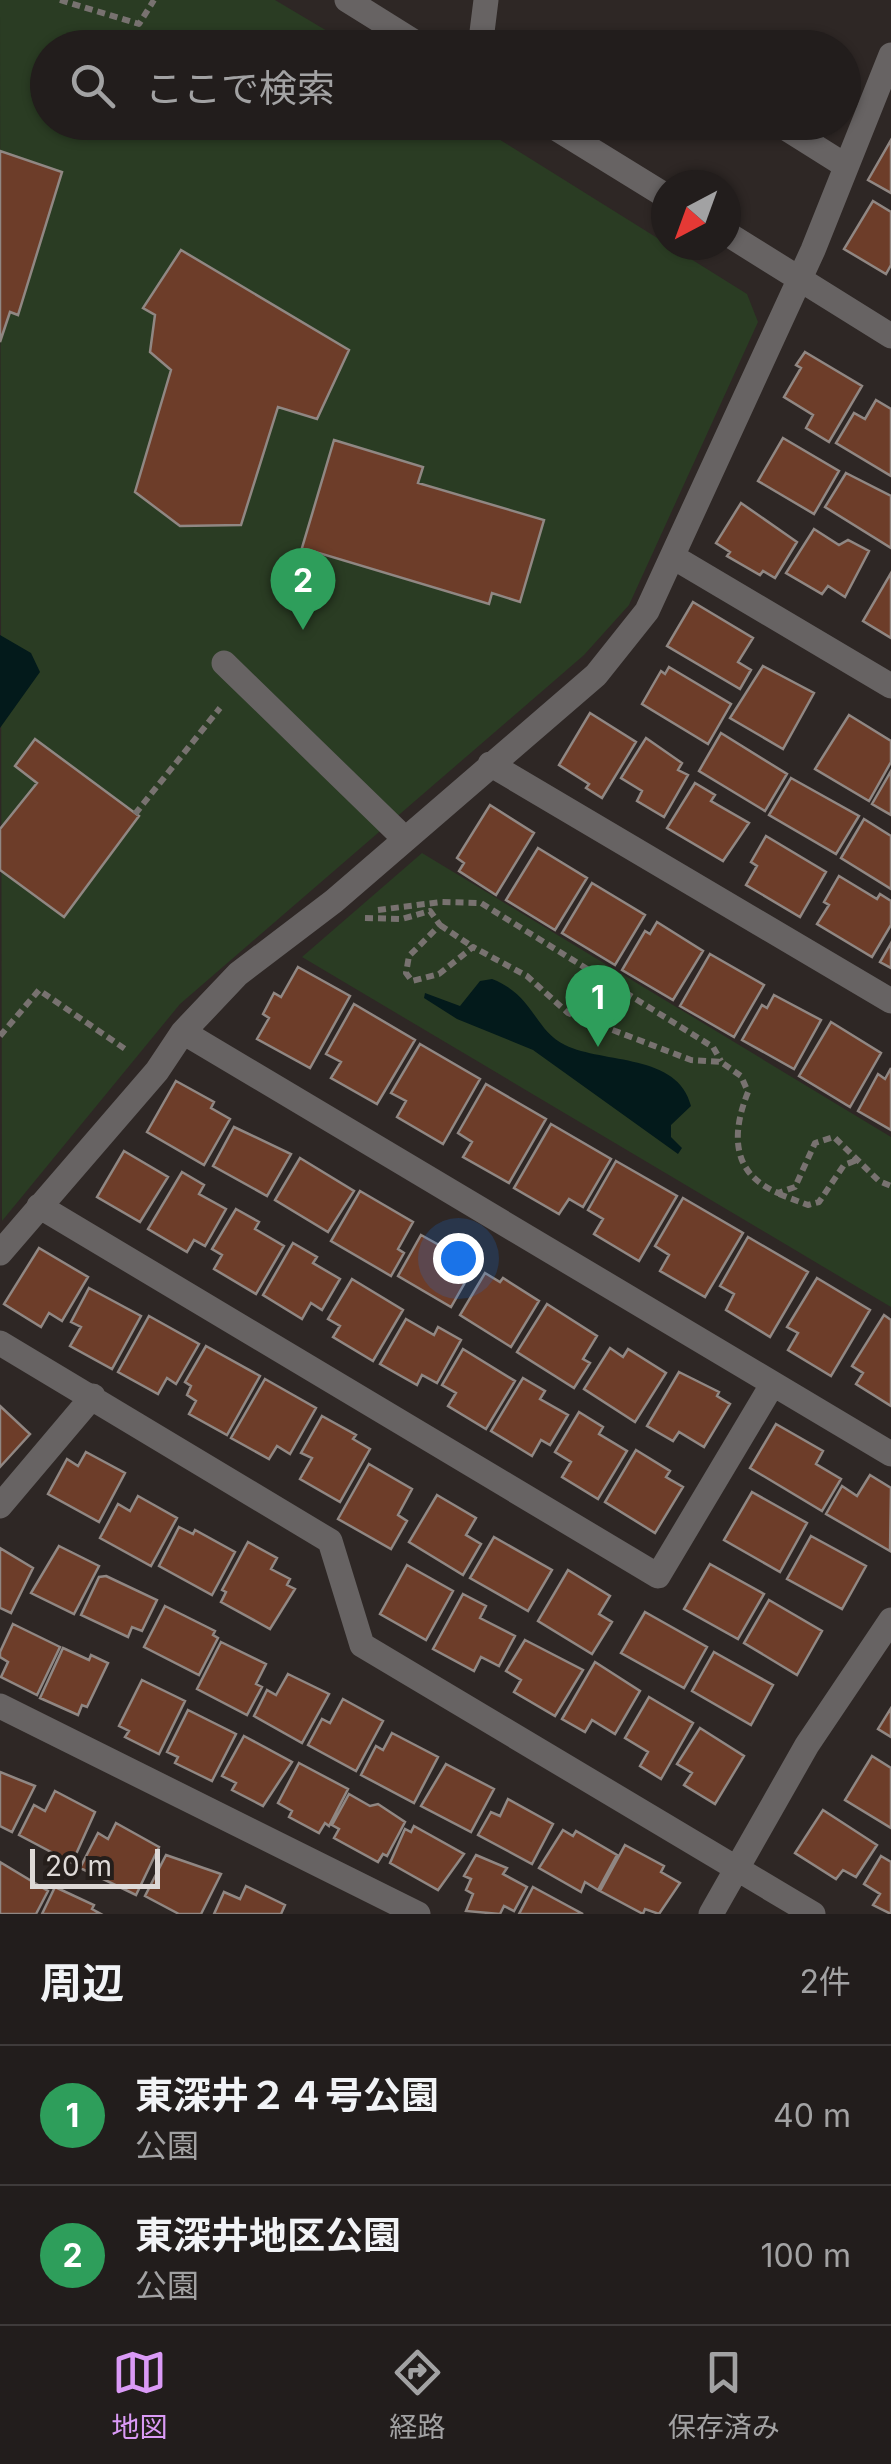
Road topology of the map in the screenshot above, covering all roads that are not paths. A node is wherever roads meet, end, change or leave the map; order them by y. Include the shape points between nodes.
1 (347, 0) edge
2 (486, 0) edge
3 (395, 30) edge
4 (482, 30) edge
5 (891, 56) edge
6 (885, 86) edge
7 (861, 135) edge
8 (575, 140) edge
9 (805, 140) edge
10 (859, 140) edge
11 (846, 166) junction
12 (651, 187) edge
13 (741, 242) edge
14 (798, 278) junction
15 (891, 336) edge
16 (676, 558) junction
17 (224, 662) dead end
18 (891, 686) edge
19 (490, 764) junction
20 (406, 839) junction
21 (891, 1001) edge
22 (183, 1032) junction
23 (39, 1206) junction
24 (0, 1253) edge
25 (0, 1343) edge
26 (772, 1385) junction
27 (92, 1396) junction
28 (891, 1454) edge
29 (0, 1506) edge
30 (888, 1630) edge
31 (0, 1706) edge
32 (734, 1866) junction
33 (418, 1914) edge
34 (710, 1914) edge
35 (813, 1914) edge

1 - 3 street
2 - 4 street
5 - 6 street
6 - 7 street
8 - 12 street
9 - 11 street
10 - 11 street
11 - 14 street
13 - 14 street
14 - 15 street
14 - 16 street
16 - 18 street
16 - 19 street via 647,611 596,674
17 - 20 street
19 - 20 street
19 - 21 street
20 - 22 street via 238,974
22 - 23 street
22 - 26 street
23 - 24 street
23 - 26 street via 658,1576
25 - 27 street
26 - 28 street
27 - 29 street
27 - 32 street via 330,1542 362,1645
30 - 32 street
31 - 33 street
32 - 34 street
32 - 35 street

